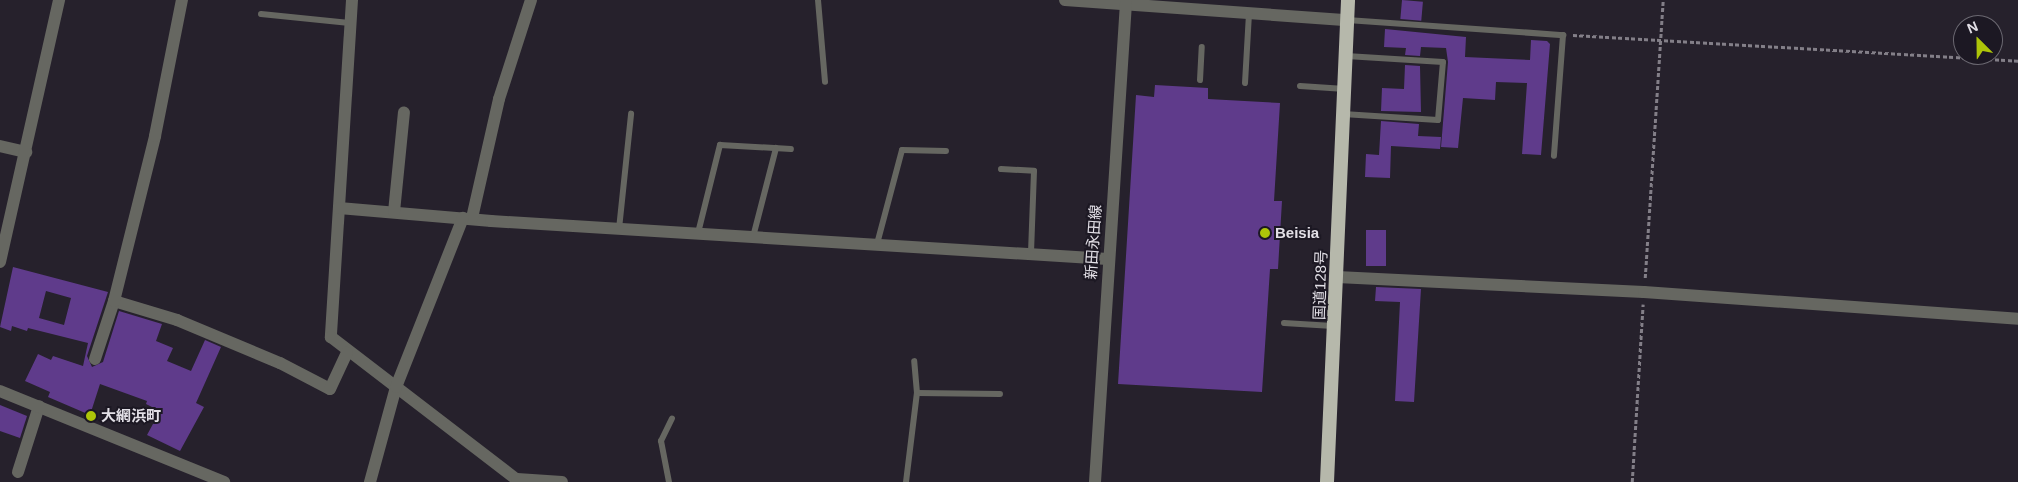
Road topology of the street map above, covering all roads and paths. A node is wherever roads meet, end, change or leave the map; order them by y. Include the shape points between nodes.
1 (59, 0) edge
2 (182, 0) edge
3 (352, 0) edge
4 (531, 0) edge
5 (818, 0) edge
6 (1066, 0) edge
7 (1348, 0) edge
8 (1663, 0) edge
9 (1122, 3) edge
10 (1249, 13) junction
11 (261, 14) dead end
12 (1348, 20) junction
13 (350, 23) junction
14 (1563, 35) junction
15 (1661, 41) junction
16 (1202, 47) dead end
17 (1346, 56) junction
18 (2018, 61) edge
19 (1200, 80) dead end
20 (824, 82) dead end
21 (1245, 83) dead end
22 (1300, 86) dead end
23 (1344, 89) junction
24 (404, 112) dead end
25 (631, 114) dead end
26 (1344, 114) junction
27 (0, 146) edge
28 (776, 148) junction
29 (791, 148) dead end
30 (26, 152) junction
31 (946, 152) dead end
32 (1554, 156) dead end
33 (1001, 169) dead end
34 (339, 208) junction
35 (394, 212) junction
36 (468, 218) junction
37 (618, 229) junction
38 (698, 234) junction
39 (753, 237) junction
40 (877, 244) junction
41 (1031, 254) junction
42 (1108, 258) junction
43 (0, 262) edge
44 (1337, 277) junction
45 (1644, 292) junction
46 (114, 301) junction
47 (2018, 319) edge
48 (1284, 323) dead end
49 (1334, 326) junction
50 (347, 353) junction
51 (95, 359) dead end
52 (914, 361) dead end
53 (396, 387) junction
54 (0, 391) edge
55 (918, 393) junction
56 (1000, 394) dead end
57 (39, 406) junction
58 (672, 418) dead end
59 (18, 472) dead end
60 (518, 481) edge
61 (224, 482) edge
62 (370, 482) edge
63 (562, 482) edge
64 (669, 482) edge
65 (906, 482) edge
66 (1095, 482) edge
67 (1327, 482) edge
68 (1632, 482) edge

1 - 30 street
2 - 46 street via 155,136
3 - 13 street
4 - 36 street via 499,99
5 - 20 lane
6 - 9 street
7 - 12 highway, 国道128号
8 - 15 path
9 - 10 street
9 - 42 street, 新田永田線
10 - 12 street
10 - 21 lane
11 - 13 lane
12 - 14 lane
12 - 17 highway, 国道128号
13 - 34 street
14 - 15 path
14 - 32 lane
15 - 18 path
15 - 45 path
16 - 19 lane
17 - 23 highway, 国道128号
17 - 26 lane via 1442,62 1438,120
22 - 23 lane
23 - 26 highway, 国道128号
24 - 35 street
25 - 37 lane
26 - 44 highway, 国道128号
27 - 30 street
28 - 29 lane
28 - 38 lane via 720,145
28 - 39 lane
30 - 43 street
31 - 40 lane via 902,150
33 - 41 lane via 1034,171
34 - 35 street
34 - 50 street via 330,337
35 - 36 street
36 - 37 street
36 - 53 street
37 - 38 street
38 - 39 street
39 - 40 street
40 - 41 street
41 - 42 street
42 - 66 street, 新田永田線
44 - 45 street
44 - 49 highway, 国道128号
45 - 47 street
45 - 68 path
46 - 50 street via 177,320 280,363 330,389
46 - 51 street
48 - 49 lane
49 - 67 highway, 国道128号
50 - 53 street
52 - 55 lane
53 - 60 street
53 - 62 street
54 - 57 street
55 - 56 lane
55 - 65 lane
57 - 59 street
57 - 61 street
58 - 64 lane via 661,441
60 - 63 street

